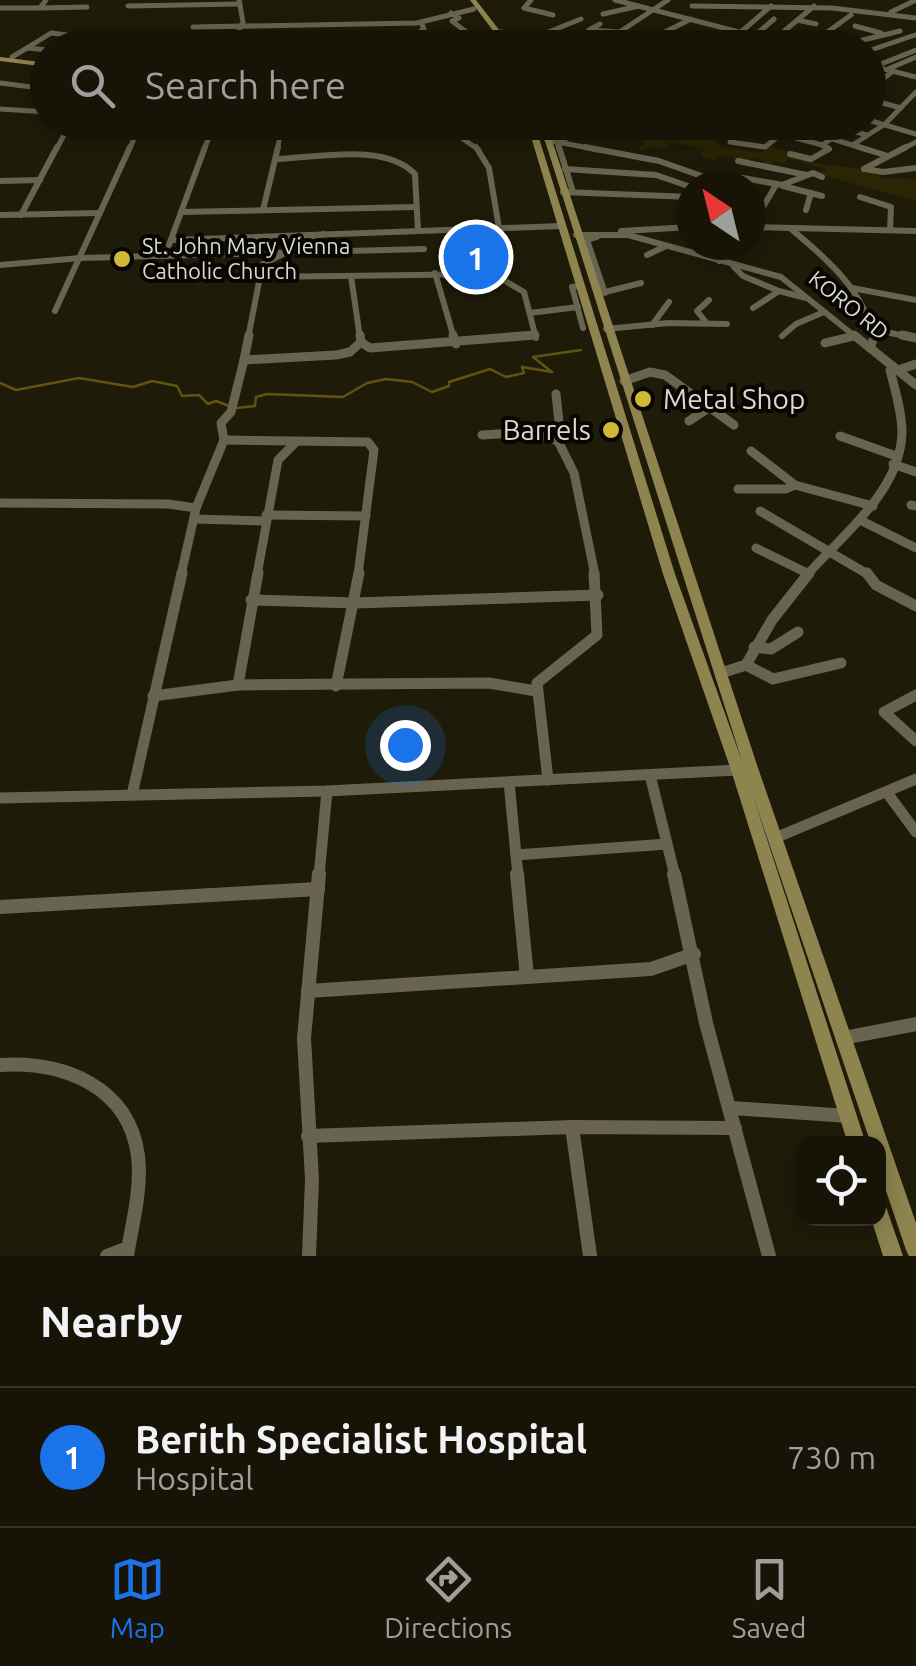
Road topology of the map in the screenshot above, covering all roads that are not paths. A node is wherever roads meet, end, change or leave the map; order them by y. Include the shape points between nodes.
1 (46, 0) edge
2 (465, 0) edge
3 (531, 0) edge
4 (615, 0) edge
5 (668, 0) edge
6 (708, 0) edge
7 (781, 0) edge
8 (916, 0) edge
9 (173, 2) edge
10 (240, 2) edge
11 (856, 2) edge
12 (138, 3) edge
13 (812, 3) edge
14 (474, 4) edge
15 (739, 5) edge
16 (87, 6) dead end
17 (128, 6) dead end
18 (640, 6) junction
19 (692, 6) dead end
20 (770, 7) junction
21 (0, 8) edge
22 (40, 8) junction
23 (838, 8) junction
24 (655, 10) junction
25 (451, 13) junction
26 (890, 13) junction
27 (604, 14) dead end
28 (553, 15) dead end
29 (851, 15) dead end
30 (916, 18) edge
31 (581, 19) dead end
32 (691, 19) junction
33 (774, 20) dead end
34 (797, 20) junction
35 (502, 21) dead end
36 (421, 22) junction
37 (600, 24) dead end
38 (816, 24) dead end
39 (240, 26) junction
40 (855, 26) dead end
41 (194, 28) dead end
42 (238, 30) edge
43 (421, 30) edge
44 (464, 30) edge
45 (498, 30) edge
46 (501, 30) edge
47 (554, 30) edge
48 (599, 30) edge
49 (623, 30) edge
50 (669, 30) edge
51 (736, 30) edge
52 (746, 30) edge
53 (761, 30) edge
54 (782, 30) edge
55 (828, 30) edge
56 (869, 30) edge
57 (900, 31) dead end
58 (887, 35) edge
59 (915, 35) edge
60 (904, 39) junction
61 (889, 44) junction
62 (886, 45) edge
63 (30, 46) edge
64 (27, 48) junction
65 (30, 48) edge
66 (904, 49) dead end
67 (916, 50) edge
68 (12, 57) junction
69 (0, 58) edge
70 (30, 60) edge
71 (886, 61) edge
72 (30, 62) edge
73 (886, 69) edge
74 (890, 70) junction
75 (886, 74) edge
76 (914, 75) edge
77 (0, 83) edge
78 (30, 86) edge
79 (914, 96) edge
80 (886, 103) edge
81 (902, 107) junction
82 (4, 109) edge
83 (916, 110) edge
84 (30, 111) edge
85 (0, 121) edge
86 (886, 123) edge
87 (886, 124) edge
88 (916, 134) edge
89 (62, 140) edge
90 (133, 140) edge
91 (208, 140) edge
92 (280, 140) edge
93 (467, 140) edge
94 (545, 140) edge
95 (547, 140) edge
96 (548, 140) edge
97 (578, 140) edge
98 (772, 140) edge
99 (803, 140) edge
100 (829, 140) edge
101 (844, 140) edge
102 (860, 140) edge
103 (730, 142) dead end
104 (916, 142) edge
105 (854, 144) junction
106 (822, 145) junction
107 (908, 146) junction
108 (916, 151) edge
109 (790, 154) dead end
110 (888, 156) junction
111 (277, 160) junction
112 (738, 161) dead end
113 (916, 168) edge
114 (565, 169) junction
115 (685, 170) edge
116 (808, 175) junction
117 (822, 176) dead end
118 (40, 180) junction
119 (0, 181) edge
120 (676, 182) edge
121 (766, 182) edge
122 (779, 185) junction
123 (568, 192) junction
124 (812, 193) junction
125 (822, 196) dead end
126 (676, 197) edge
127 (860, 197) dead end
128 (766, 202) edge
129 (416, 206) junction
130 (263, 210) junction
131 (806, 210) dead end
132 (181, 212) junction
133 (100, 213) junction
134 (21, 214) junction
135 (0, 215) edge
136 (766, 220) edge
137 (561, 226) junction
138 (676, 227) edge
139 (766, 227) edge
140 (786, 227) junction
141 (499, 228) junction
142 (916, 229) edge
143 (418, 230) junction
144 (890, 230) junction
145 (615, 233) junction
146 (324, 234) junction
147 (628, 235) junction
148 (172, 240) junction
149 (581, 242) junction
150 (666, 246) junction
151 (424, 249) dead end
152 (252, 253) junction
153 (281, 253) junction
154 (165, 255) junction
155 (648, 255) dead end
156 (80, 258) junction
157 (719, 261) joint
158 (264, 264) junction
159 (0, 266) edge
160 (734, 266) junction
161 (435, 273) junction
162 (351, 276) junction
163 (260, 277) junction
164 (641, 283) dead end
165 (579, 286) junction
166 (852, 288) junction
167 (779, 292) junction
168 (600, 294) junction
169 (807, 298) junction
170 (709, 300) dead end
171 (916, 300) edge
172 (669, 302) dead end
173 (578, 307) junction
174 (753, 308) dead end
175 (55, 311) dead end
176 (824, 312) junction
177 (530, 313) junction
178 (705, 321) junction
179 (727, 324) dead end
180 (652, 325) junction
181 (582, 328) dead end
182 (872, 328) junction
183 (606, 329) junction
184 (782, 336) dead end
185 (854, 336) junction
186 (915, 339) edge
187 (361, 342) junction
188 (824, 342) dead end
189 (456, 344) junction
190 (870, 348) junction
191 (377, 349) junction
192 (350, 352) junction
193 (244, 360) junction
194 (916, 364) edge
195 (895, 368) junction
196 (624, 381) junction
197 (916, 385) edge
198 (556, 394) dead end
199 (710, 407) junction
200 (689, 421) dead end
201 (734, 425) dead end
202 (482, 436) dead end
203 (840, 436) dead end
204 (224, 440) junction
205 (297, 441) junction
206 (561, 442) junction
207 (751, 451) dead end
208 (895, 460) junction
209 (916, 472) edge
210 (795, 485) junction
211 (738, 489) dead end
212 (0, 503) edge
213 (873, 506) junction
214 (760, 511) dead end
215 (196, 514) junction
216 (366, 516) junction
217 (265, 518) junction
218 (860, 520) junction
219 (756, 548) dead end
220 (916, 548) edge
221 (828, 552) junction
222 (808, 574) junction
223 (598, 594) junction
224 (252, 600) junction
225 (356, 602) junction
226 (916, 606) edge
227 (798, 632) dead end
228 (754, 647) junction
229 (841, 663) dead end
230 (746, 665) junction
231 (721, 673) junction
232 (238, 685) junction
233 (336, 686) junction
234 (536, 691) junction
235 (916, 695) edge
236 (152, 696) junction
237 (916, 741) edge
238 (738, 770) junction
239 (650, 774) junction
240 (916, 779) edge
241 (548, 780) junction
242 (508, 782) junction
243 (326, 791) junction
244 (888, 794) junction
245 (132, 795) junction
246 (0, 798) edge
247 (916, 832) edge
248 (775, 838) junction
249 (667, 844) junction
250 (516, 855) junction
251 (318, 889) junction
252 (0, 907) edge
253 (694, 954) junction
254 (527, 977) junction
255 (308, 991) junction
256 (916, 1024) edge
257 (843, 1038) junction
258 (0, 1065) edge
259 (732, 1108) junction
260 (848, 1116) junction
261 (572, 1127) junction
262 (735, 1128) junction
263 (308, 1136) junction
264 (854, 1136) edge
265 (883, 1226) edge
266 (916, 1250) edge
267 (128, 1252) edge
268 (107, 1256) edge
269 (308, 1256) edge
270 (590, 1256) edge
271 (768, 1256) edge
272 (893, 1256) edge

1 - 22 street
2 - 14 main road
3 - 28 street via 524,8
4 - 18 street
5 - 24 street
6 - 15 street
7 - 20 street
8 - 26 street
9 - 10 street
9 - 12 street
10 - 39 street
11 - 23 street
12 - 17 street
13 - 20 street
13 - 23 street
13 - 34 street
14 - 25 street
14 - 45 main road
15 - 19 street
15 - 20 street
16 - 22 street
18 - 24 street
18 - 27 street
20 - 52 street
21 - 22 street
23 - 26 street
24 - 32 street
24 - 49 street
25 - 36 street
25 - 44 street
26 - 30 street
29 - 55 street
31 - 47 street
32 - 50 street
32 - 51 street
33 - 53 street
34 - 38 street
34 - 54 street
35 - 46 street
36 - 39 street
36 - 43 street
37 - 48 street via 589,29
39 - 41 street
39 - 42 street
40 - 56 street
57 - 58 street
59 - 60 street
60 - 61 street
60 - 67 street
61 - 62 street
61 - 66 street
63 - 64 street
64 - 65 street
64 - 68 street
67 - 71 street
67 - 74 street
68 - 69 main road
68 - 70 main road
69 - 72 main road
73 - 74 street
74 - 75 street
74 - 76 street
77 - 78 street
79 - 81 street
80 - 81 street
81 - 83 street
81 - 86 street
82 - 84 street
82 - 85 street
87 - 88 street
89 - 118 street
90 - 133 street
91 - 132 street
92 - 111 street
93 - 141 street via 488,159
94 - 137 main road
95 - 123 main road
96 - 114 street
97 - 115 street
98 - 103 street via 762,147
99 - 106 street
100 - 106 street
101 - 105 street
102 - 105 street
104 - 107 street
105 - 110 street
106 - 109 street via 829,149 811,158
107 - 108 street
107 - 110 street
110 - 113 street via 864,169
111 - 129 street via 401,160 415,174
111 - 130 street
112 - 116 street
114 - 120 street
114 - 123 street
116 - 117 street
116 - 122 street
118 - 119 street
118 - 134 street
121 - 122 street
122 - 124 street
122 - 128 street
123 - 126 street
123 - 149 main road
124 - 125 street
124 - 131 street
127 - 144 street via 891,207
129 - 130 street
129 - 143 street
130 - 132 street
132 - 148 street
133 - 134 street
133 - 156 street
134 - 135 street
136 - 140 street
137 - 141 street
137 - 165 main road
138 - 145 street
139 - 140 street
140 - 144 street
140 - 166 street via 823,253
141 - 143 street
142 - 144 street
143 - 146 street
145 - 147 street, KORO RD
145 - 149 street, KORO RD
146 - 148 street
146 - 153 street
147 - 149 street
147 - 150 street, KORO RD
148 - 154 street
149 - 168 main road
150 - 155 street
150 - 157 street, KORO RD
151 - 153 street
152 - 153 street
152 - 154 street
152 - 158 street
153 - 158 street
154 - 156 street
156 - 159 street
156 - 175 street
157 - 160 street, KORO RD
158 - 163 street
160 - 167 street
160 - 169 street, KORO RD via 781,277
161 - 162 street
161 - 177 street via 502,277 524,292
161 - 189 street
162 - 163 street
162 - 187 street
163 - 193 street
164 - 168 street
165 - 173 street via 572,288
165 - 238 main road
166 - 171 street
166 - 182 street
167 - 169 street
167 - 174 street
168 - 183 main road
169 - 176 street, KORO RD
170 - 178 street via 697,311
172 - 180 street
173 - 177 street
173 - 181 street
176 - 184 street
176 - 185 street, KORO RD
177 - 189 street via 536,338
178 - 179 street
178 - 180 street
180 - 183 street
182 - 186 street
182 - 190 street
183 - 196 main road
185 - 188 street
185 - 190 street, KORO RD
187 - 191 street
187 - 192 street
189 - 191 street
190 - 195 street, KORO RD
191 - 192 street
192 - 193 street
193 - 204 street via 231,412 221,423
194 - 195 street
195 - 197 street, KORO RD
195 - 208 street via 890,370 902,428
196 - 199 street via 657,372
196 - 231 main road
198 - 206 street
199 - 200 street
199 - 201 street
202 - 206 street via 526,433
203 - 208 street
204 - 205 street
204 - 215 street
205 - 216 street via 368,442 374,450
205 - 217 street via 278,460
206 - 223 street via 572,460
207 - 210 street
208 - 209 street
208 - 213 street
210 - 211 street
210 - 213 street
212 - 215 street via 168,504
213 - 218 street
214 - 221 street
215 - 217 street
215 - 236 street
216 - 217 street
216 - 225 street
217 - 224 street
218 - 220 street
218 - 221 street
219 - 222 street
221 - 222 street
221 - 226 street
222 - 228 street
223 - 225 street
223 - 234 street via 597,635 542,676
224 - 225 street
224 - 232 street
225 - 233 street
227 - 228 street via 771,648
228 - 230 street
229 - 230 street via 772,678
230 - 231 street
231 - 248 main road
232 - 233 street
232 - 236 street
233 - 234 street via 488,684
234 - 241 street
235 - 237 street via 884,712
236 - 245 street
238 - 239 street
238 - 260 main road
239 - 241 street
239 - 249 street
240 - 244 street
241 - 242 street
242 - 243 street
242 - 250 street
243 - 245 street
243 - 251 street
244 - 247 street
244 - 248 street
245 - 246 street
248 - 257 main road
249 - 250 street
249 - 253 street
250 - 254 street
251 - 252 street
251 - 255 street
253 - 254 street via 651,969
253 - 259 street
254 - 255 street
255 - 263 street
256 - 257 street
257 - 266 main road
258 - 267 street via 72,1071 122,1112 133,1130 139,1174
259 - 260 street
259 - 262 street
260 - 264 main road
261 - 262 street
261 - 263 street
261 - 270 street
262 - 271 street
263 - 269 street
265 - 272 main road
267 - 268 street

